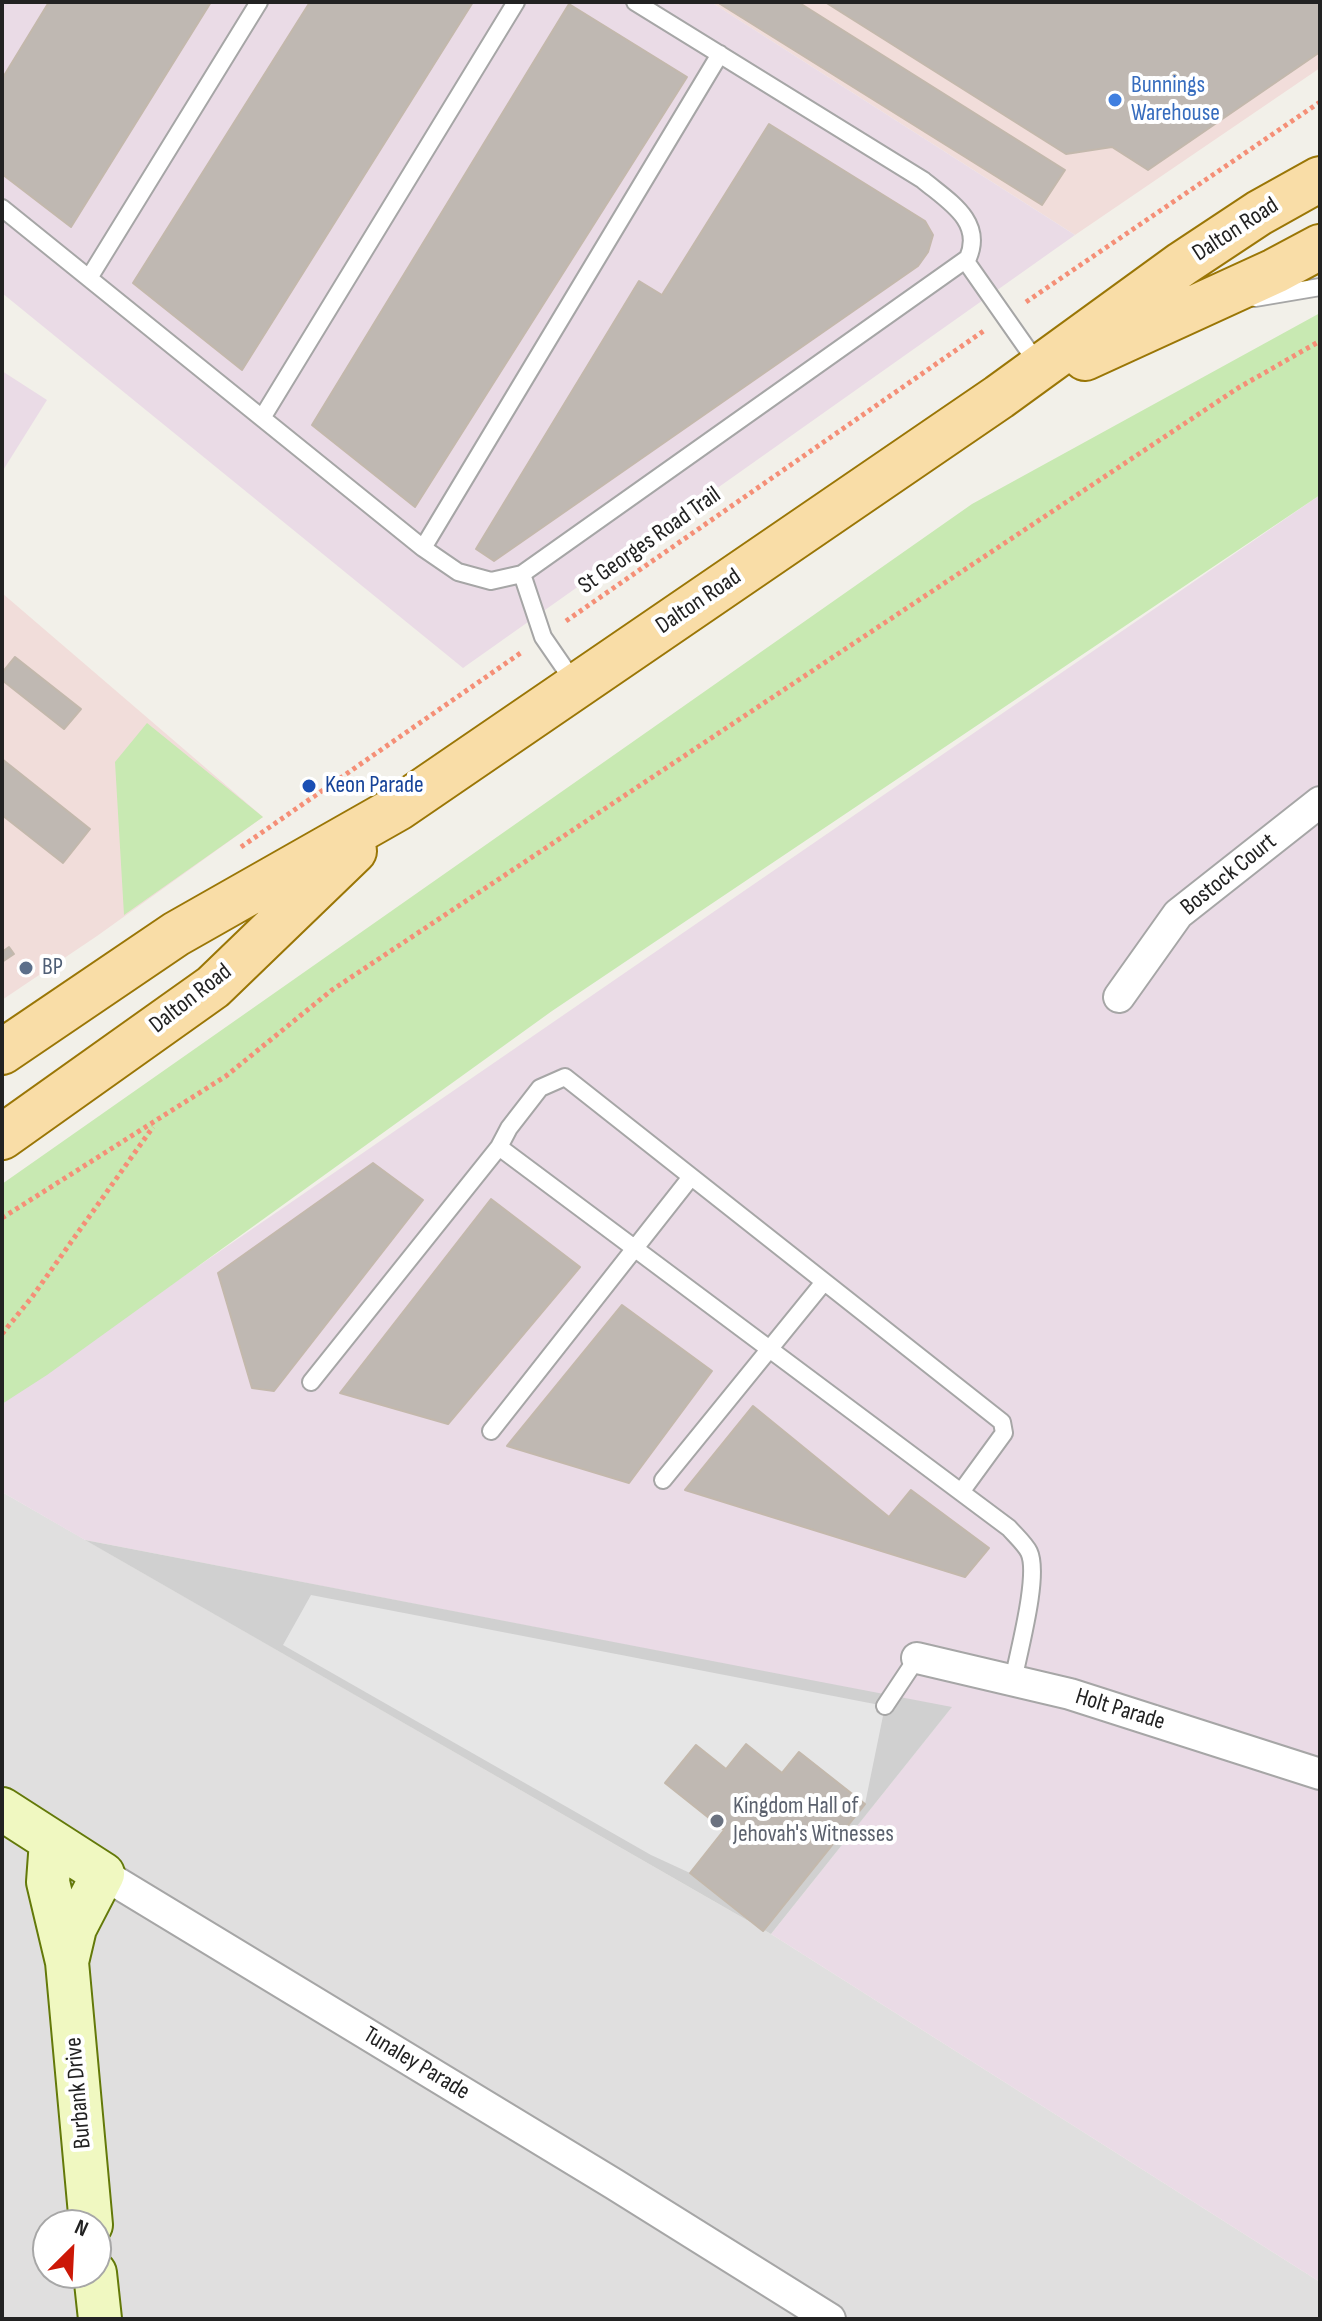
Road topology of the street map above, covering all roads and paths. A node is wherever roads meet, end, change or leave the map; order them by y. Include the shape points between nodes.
1 (259, 2) edge
2 (516, 2) edge
3 (635, 2) edge
4 (720, 54) junction
5 (1320, 102) edge
6 (1320, 179) edge
7 (2, 208) edge
8 (1320, 247) edge
9 (965, 260) junction
10 (89, 278) junction
11 (1320, 287) edge
12 (1201, 305) junction
13 (1005, 316) junction
14 (1320, 341) edge
15 (1043, 371) junction
16 (262, 418) junction
17 (423, 548) junction
18 (522, 574) junction
19 (543, 637) junction
20 (577, 686) junction
21 (1320, 802) edge
22 (398, 808) junction
23 (228, 856) dead end
24 (1119, 997) dead end
25 (2, 1052) edge
26 (156, 1123) junction
27 (2, 1137) edge
28 (499, 1147) junction
29 (691, 1177) junction
30 (2, 1218) edge
31 (634, 1247) junction
32 (824, 1282) junction
33 (2, 1334) edge
34 (769, 1348) junction
35 (311, 1382) dead end
36 (491, 1431) dead end
37 (663, 1480) dead end
38 (961, 1492) junction
39 (917, 1658) joint
40 (1013, 1681) junction
41 (885, 1706) dead end
42 (1320, 1774) edge
43 (2, 1809) edge
44 (51, 1841) junction
45 (103, 1874) junction
46 (67, 1962) junction
47 (90, 2209) edge
48 (97, 2289) edge
49 (100, 2319) edge
50 (830, 2319) edge

1 - 10 lane
2 - 16 lane
3 - 4 lane
4 - 9 lane via 923,180 971,227 974,244
4 - 17 lane
5 - 13 path, St Georges Road Trail
6 - 15 main road, Dalton Road via 1259,213
7 - 10 lane
8 - 12 main road, Dalton Road
9 - 13 lane
9 - 18 lane
10 - 16 lane
11 - 12 lane
12 - 15 main road, Dalton Road
13 - 15 lane
13 - 19 path, St Georges Road Trail
14 - 26 path via 1238,388 332,990 244,1063
15 - 20 main road, Dalton Road
16 - 17 lane
17 - 18 lane via 458,572 491,581
18 - 19 lane
19 - 20 lane
19 - 23 path, St Georges Road Trail
20 - 22 main road, Dalton Road
21 - 24 street, Bostock Court via 1178,914
22 - 25 main road, Dalton Road via 176,934
22 - 27 main road, Dalton Road via 213,987
26 - 30 path
26 - 33 path
28 - 29 lane via 540,1088 565,1077
28 - 31 lane
28 - 35 lane
29 - 31 lane
29 - 32 lane
31 - 34 lane
31 - 36 lane
32 - 34 lane
32 - 38 lane via 1002,1422 1004,1433 996,1447
34 - 37 lane
34 - 38 lane
38 - 40 lane via 1009,1528 1029,1551 1029,1599
39 - 40 street, Holt Parade
39 - 41 lane
40 - 42 street, Holt Parade via 1070,1694
43 - 44 street, Tunaley Parade
44 - 45 street, Tunaley Parade
44 - 46 street, Burbank Drive via 48,1882
45 - 46 street, Burbank Drive via 75,1928
45 - 50 street, Tunaley Parade
46 - 47 street, Burbank Drive
48 - 49 street

